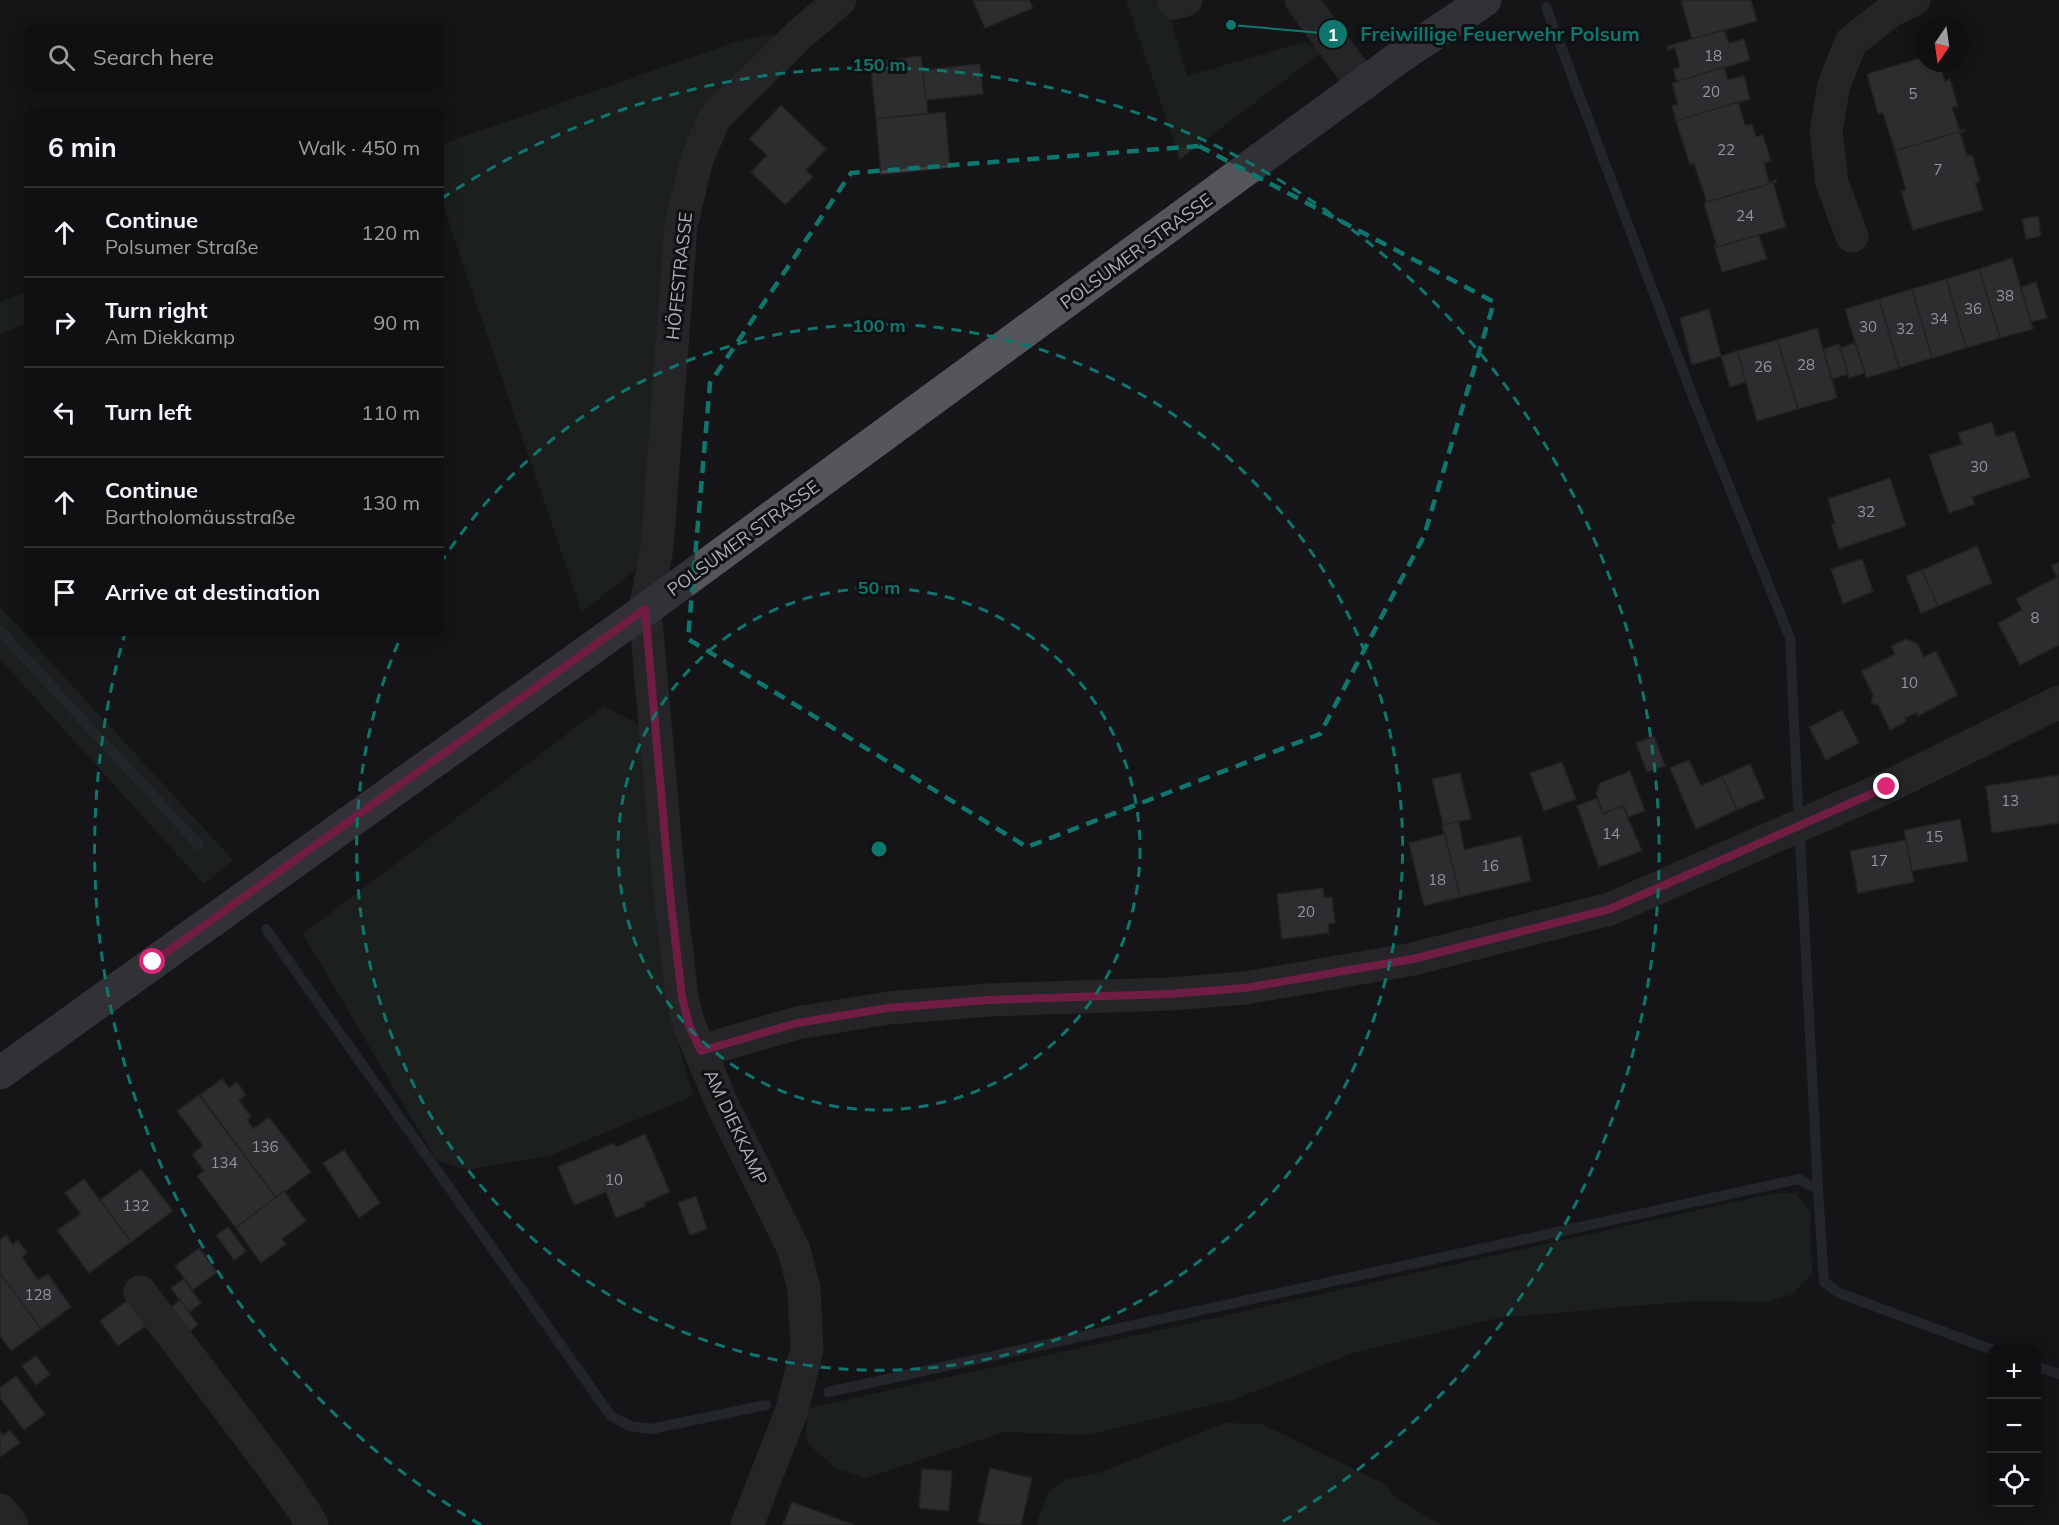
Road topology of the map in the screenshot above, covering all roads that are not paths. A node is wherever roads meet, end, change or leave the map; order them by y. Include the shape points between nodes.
1 (840, 0) edge
2 (1301, 0) edge
3 (1485, 0) edge
4 (1914, 0) edge
5 (1363, 85) junction
6 (1852, 236) dead end
7 (645, 609) junction
8 (2059, 702) edge
9 (701, 1051) junction
10 (0, 1073) edge
11 (140, 1292) dead end
12 (0, 1510) edge
13 (12, 1525) edge
14 (312, 1525) edge
15 (747, 1525) edge

1 - 7 street, HÖFESTRASSE via 715,117 697,159 681,225 657,548
2 - 5 street
3 - 5 main road, POLSUMER STRASSE
4 - 6 street via 1892,9 1851,42 1834,84 1826,130 1832,183
5 - 7 main road, POLSUMER STRASSE
7 - 9 street, AM DIEKKAMP via 682,997
7 - 10 main road, POLSUMER STRASSE
8 - 9 street via 1887,787 1610,909 1413,959 1245,988 888,1008 797,1023
9 - 15 street, AM DIEKKAMP via 722,1104 794,1250 804,1288 807,1349 792,1410
11 - 14 street
12 - 13 street

